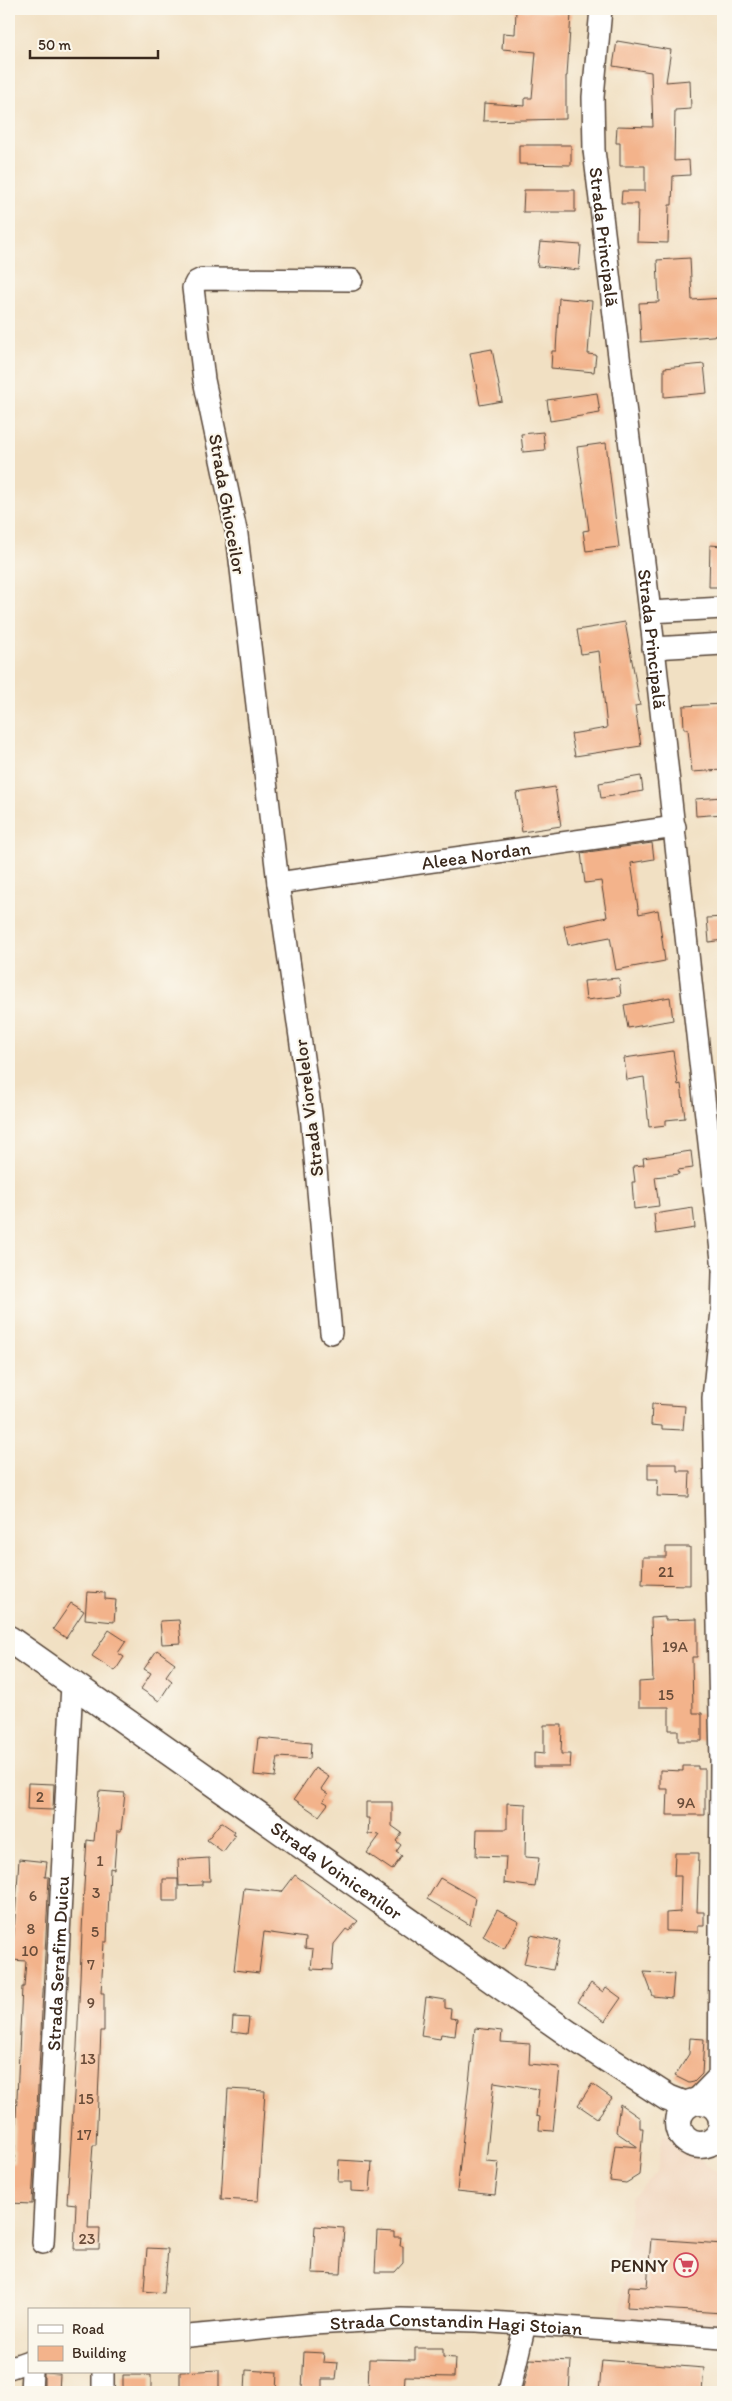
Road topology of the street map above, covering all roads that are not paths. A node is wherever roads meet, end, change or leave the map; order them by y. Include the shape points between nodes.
1 (601, 9) edge
2 (352, 280) dead end
3 (723, 608) edge
4 (650, 612) junction
5 (723, 644) edge
6 (653, 648) junction
7 (675, 827) junction
8 (278, 883) junction
9 (723, 1269) edge
10 (723, 1273) edge
11 (723, 1311) edge
12 (331, 1333) dead end
13 (9, 1639) edge
14 (72, 1684) junction
15 (718, 2077) junction
16 (681, 2106) junction
17 (720, 2133) edge
18 (43, 2243) dead end
19 (525, 2324) junction
20 (190, 2336) edge
21 (723, 2338) edge
22 (28, 2361) edge
23 (9, 2368) edge
24 (32, 2374) edge
25 (104, 2374) edge
26 (31, 2392) edge
27 (103, 2392) edge
28 (509, 2392) edge

1 - 4 street, Strada Principală via 592,97 594,150
2 - 8 street, Strada Ghioceilor via 202,278 193,288 204,380 237,536
3 - 4 street
4 - 6 street, Strada Principală
5 - 6 street
6 - 7 street, Strada Principală
7 - 8 street, Aleea Nordan
7 - 9 street, Strada Principală
8 - 12 street, Strada Viorelelor via 311,1114
10 - 11 street
11 - 15 street via 713,1398 720,1761
13 - 14 main road, Strada Voinicenilor
14 - 16 main road, Strada Voinicenilor via 569,2034
14 - 18 street, Strada Serafim Duicu
15 - 16 street
15 - 17 street
16 - 17 main road via 708,2102
16 - 17 main road via 679,2133 690,2144 698,2146
19 - 20 street, Strada Constandin Hagi Stoian via 401,2319
19 - 21 street, Strada Constandin Hagi Stoian
19 - 28 street
22 - 23 street
24 - 26 street
25 - 27 street

